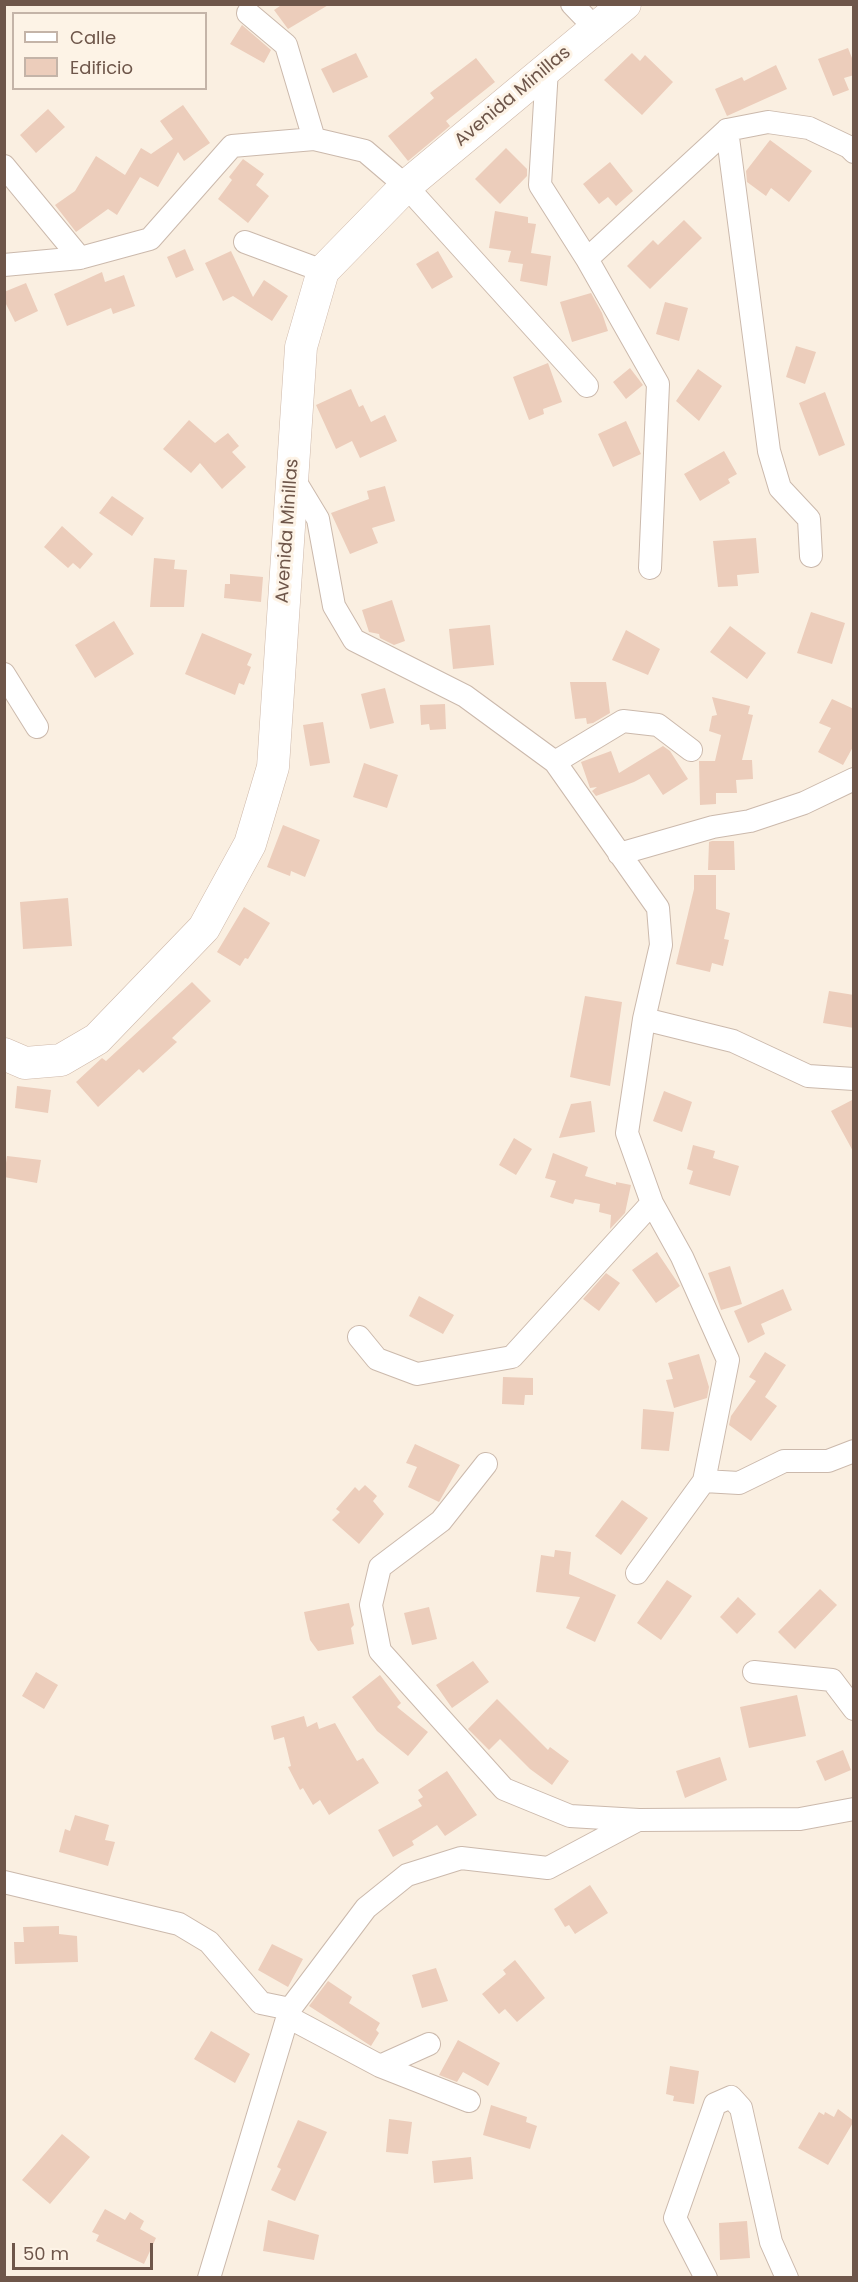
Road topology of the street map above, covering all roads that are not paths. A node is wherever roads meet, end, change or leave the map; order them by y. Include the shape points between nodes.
1 (572, 4) edge
2 (625, 4) edge
3 (248, 13) dead end
4 (596, 29) junction
5 (548, 69) junction
6 (727, 130) junction
7 (314, 139) junction
8 (854, 152) edge
9 (4, 166) edge
10 (406, 186) junction
11 (245, 242) dead end
12 (80, 258) junction
13 (587, 259) junction
14 (4, 266) edge
15 (323, 271) junction
16 (587, 386) dead end
17 (292, 476) junction
18 (811, 556) dead end
19 (650, 568) dead end
20 (4, 674) edge
21 (37, 727) dead end
22 (691, 750) dead end
23 (555, 762) junction
24 (854, 779) edge
25 (620, 854) junction
26 (644, 1019) junction
27 (4, 1054) edge
28 (854, 1079) edge
29 (652, 1203) junction
30 (359, 1337) dead end
31 (854, 1451) edge
32 (486, 1464) dead end
33 (704, 1481) junction
34 (637, 1573) dead end
35 (754, 1672) dead end
36 (854, 1709) edge
37 (854, 1809) edge
38 (639, 1820) junction
39 (4, 1882) edge
40 (289, 2013) junction
41 (429, 2044) dead end
42 (380, 2066) junction
43 (469, 2101) dead end
44 (209, 2277) edge
45 (706, 2277) edge
46 (787, 2277) edge

1 - 4 street
2 - 4 street, Avenida Minillas
3 - 7 street via 286,45
4 - 5 street, Avenida Minillas
5 - 10 street, Avenida Minillas
5 - 13 street via 540,185
6 - 8 street via 768,122 809,128
6 - 13 street
6 - 18 street via 770,451 780,488 809,519
7 - 10 street via 365,152
7 - 12 street via 232,146 150,239
9 - 12 street
10 - 15 street, Avenida Minillas
10 - 16 street
11 - 15 street
12 - 14 street
13 - 19 street via 658,384
15 - 17 street, Avenida Minillas via 301,347
17 - 23 street via 318,519 334,606 354,640 465,696
17 - 27 street, Avenida Minillas via 273,767 250,844 204,928 97,1039 61,1060 25,1063
20 - 21 street
22 - 23 street via 657,725 623,721
23 - 25 street
24 - 25 street via 804,803 750,821 713,827
25 - 26 street via 658,908 661,945
26 - 28 street via 733,1041 808,1076
26 - 29 street via 627,1133
29 - 30 street via 512,1357 417,1374 377,1359
29 - 33 street via 682,1257 728,1360
31 - 33 street via 828,1461 784,1461 739,1483
32 - 38 street via 441,1521 380,1567 371,1605 380,1652 504,1789 570,1816
33 - 34 street
35 - 36 street via 832,1680
37 - 38 street via 800,1819
38 - 40 street via 548,1868 461,1858 407,1875 366,1908
39 - 40 street via 179,1924 209,1942 261,2003
40 - 42 street
40 - 44 street
41 - 42 street
42 - 43 street
45 - 46 street via 675,2218 715,2104 731,2097 741,2109 771,2242

